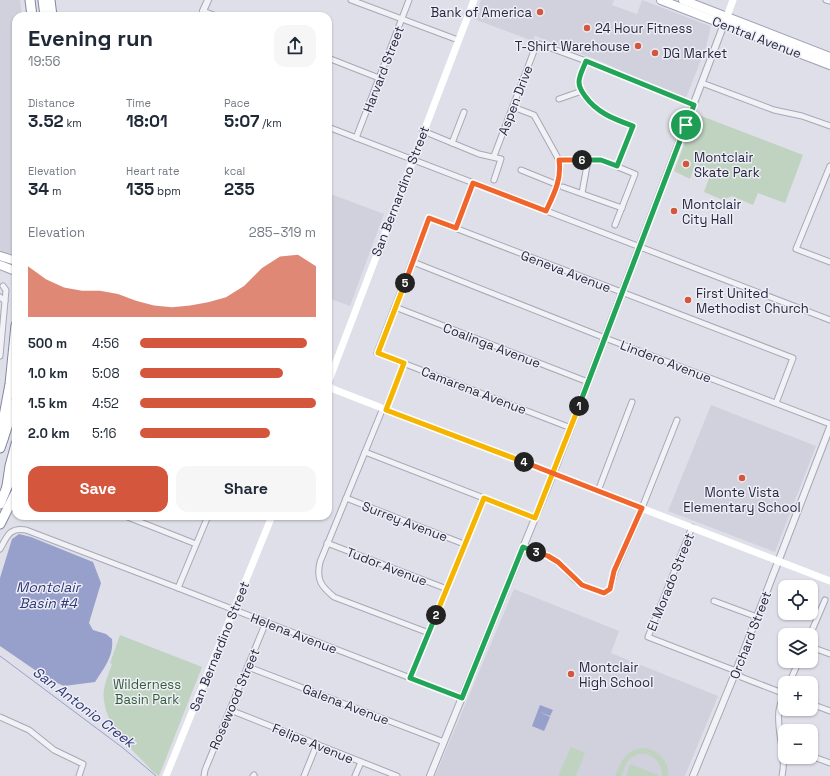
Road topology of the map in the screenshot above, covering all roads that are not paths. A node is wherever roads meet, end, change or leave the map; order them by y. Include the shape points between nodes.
1 (30, 0) edge
2 (37, 0) edge
3 (43, 0) edge
4 (50, 0) edge
5 (208, 0) edge
6 (351, 0) edge
7 (409, 0) edge
8 (474, 0) edge
9 (661, 0) edge
10 (683, 0) edge
11 (733, 0) edge
12 (826, 0) edge
13 (830, 1) edge
14 (32, 12) edge
15 (38, 12) edge
16 (44, 12) edge
17 (52, 12) edge
18 (203, 12) edge
19 (401, 19) junction
20 (725, 21) junction
21 (458, 40) junction
22 (830, 56) edge
23 (332, 60) edge
24 (586, 61) junction
25 (830, 65) edge
26 (379, 78) junction
27 (702, 83) junction
28 (582, 91) junction
29 (559, 99) dead end
30 (694, 105) junction
31 (513, 107) junction
32 (464, 112) dead end
33 (830, 126) edge
34 (332, 129) edge
35 (423, 131) junction
36 (356, 138) junction
37 (452, 143) junction
38 (494, 156) junction
39 (412, 159) junction
40 (559, 160) junction
41 (588, 160) junction
42 (617, 166) junction
43 (521, 170) dead end
44 (829, 170) edge
45 (494, 180) dead end
46 (473, 183) junction
47 (560, 186) junction
48 (582, 193) junction
49 (622, 208) junction
50 (546, 211) junction
51 (615, 225) dead end
52 (456, 228) junction
53 (639, 247) junction
54 (0, 256) edge
55 (12, 260) edge
56 (413, 262) junction
57 (830, 262) edge
58 (0, 265) edge
59 (12, 270) edge
60 (3, 286) dead end
61 (622, 293) junction
62 (0, 297) edge
63 (5, 301) junction
64 (395, 307) junction
65 (830, 320) edge
66 (605, 338) junction
67 (0, 356) edge
68 (404, 363) junction
69 (12, 364) edge
70 (332, 373) edge
71 (588, 382) junction
72 (332, 388) edge
73 (632, 402) dead end
74 (776, 403) junction
75 (384, 409) junction
76 (12, 411) edge
77 (677, 420) dead end
78 (830, 426) edge
79 (570, 428) junction
80 (1, 443) edge
81 (365, 452) junction
82 (12, 459) edge
83 (12, 474) edge
84 (553, 474) junction
85 (7, 486) junction
86 (598, 491) junction
87 (346, 498) junction
88 (484, 498) junction
89 (12, 500) edge
90 (0, 504) edge
91 (642, 508) junction
92 (535, 518) junction
93 (135, 520) edge
94 (206, 520) edge
95 (270, 520) edge
96 (0, 524) edge
97 (692, 527) junction
98 (327, 543) junction
99 (196, 544) junction
100 (464, 544) junction
101 (523, 547) junction
102 (0, 549) edge
103 (779, 561) junction
104 (830, 582) edge
105 (178, 588) junction
106 (446, 589) junction
107 (825, 600) dead end
108 (714, 601) dead end
109 (233, 610) junction
110 (757, 617) junction
111 (266, 622) junction
112 (813, 628) edge
113 (428, 633) junction
114 (818, 650) edge
115 (830, 654) edge
116 (248, 667) junction
117 (736, 670) junction
118 (410, 678) junction
119 (778, 690) edge
120 (462, 698) junction
121 (818, 707) edge
122 (230, 710) junction
123 (830, 711) edge
124 (0, 717) edge
125 (444, 742) junction
126 (317, 744) junction
127 (818, 759) edge
128 (361, 762) junction
129 (830, 763) edge
130 (784, 764) edge
131 (79, 776) edge
132 (166, 776) edge
133 (204, 776) edge
134 (304, 776) edge
135 (355, 776) edge
136 (397, 776) edge
137 (430, 776) edge
138 (693, 776) edge
139 (782, 776) edge

1 - 14 highway
2 - 15 highway
3 - 16 highway
4 - 17 highway
5 - 18 street
6 - 19 street
7 - 19 street, Harvard Street
8 - 21 main road, San Bernardino Street
9 - 20 main road, Central Avenue
10 - 20 main road, Central Avenue
11 - 20 main road
12 - 13 street
19 - 21 street
19 - 26 street, Harvard Street
20 - 22 main road, Central Avenue
20 - 25 main road, Central Avenue
20 - 27 street
21 - 35 main road, San Bernardino Street
23 - 26 street
24 - 28 street via 579,80
24 - 30 street
24 - 31 street, Aspen Drive via 537,43
26 - 36 street, Harvard Street
27 - 30 street
27 - 33 street via 774,110
28 - 29 street
28 - 42 street via 597,109 633,126
30 - 53 street
31 - 38 street, Aspen Drive
31 - 40 street via 534,115
32 - 37 street
34 - 36 street
35 - 37 street
35 - 39 main road, San Bernardino Street
36 - 39 street
37 - 38 street via 479,154
38 - 45 street via 501,159
39 - 46 street
39 - 70 main road, San Bernardino Street
40 - 41 street
40 - 47 street
41 - 42 street via 601,160
41 - 48 street
42 - 49 street via 635,174
43 - 47 street
44 - 57 street via 796,249
46 - 50 street
46 - 52 street
47 - 48 street
47 - 50 street
48 - 49 street
49 - 51 street
50 - 53 street
52 - 56 street, Geneva Avenue via 429,218
52 - 61 street, Geneva Avenue
53 - 61 street
53 - 65 street
54 - 55 main road
56 - 64 street
56 - 66 street, Lindero Avenue
58 - 59 main road
60 - 63 street via 6,290
61 - 66 street
61 - 74 street, Geneva Avenue via 792,358
62 - 63 street
63 - 67 street
64 - 68 street, Camarena Avenue via 378,353
64 - 71 street, Coalinga Avenue
66 - 71 street
66 - 74 street, Lindero Avenue
68 - 75 street
68 - 79 street, Camarena Avenue
69 - 80 highway
71 - 79 street
72 - 75 main road
73 - 86 street
74 - 78 street, Lindero Avenue
75 - 81 street
75 - 84 main road
76 - 80 highway
77 - 91 street
78 - 103 street, Orchard Street
79 - 84 street
81 - 87 street
81 - 88 street
82 - 85 highway
83 - 85 highway
84 - 86 main road
84 - 92 street
85 - 90 highway
86 - 91 main road
87 - 98 street
87 - 100 street, Surrey Avenue
88 - 92 street
88 - 100 street
89 - 96 highway
91 - 97 main road
91 - 101 street via 614,571 610,589 604,593 582,585 548,556
92 - 101 street
93 - 99 street
94 - 99 street
95 - 109 main road, San Bernardino Street
97 - 103 main road
97 - 117 street, El Morado Street via 648,637
98 - 106 street, Tudor Avenue
98 - 113 street via 320,562 319,580 334,597
99 - 105 street
100 - 106 street
101 - 120 street
102 - 105 street, Helena Avenue via 7,536 14,530 26,530
103 - 104 main road
103 - 110 street, Orchard Street
105 - 109 street, Helena Avenue
106 - 113 street
107 - 112 street
108 - 110 street
109 - 111 street, Helena Avenue
109 - 132 main road, San Bernardino Street
110 - 117 street, Orchard Street
111 - 116 street, Rosewood Street
111 - 118 street, Helena Avenue
113 - 118 street
114 - 115 street
116 - 122 street, Rosewood Street
116 - 125 street, Galena Avenue
117 - 119 street via 741,677
117 - 138 street, Orchard Street
118 - 120 street, Helena Avenue
120 - 125 street
121 - 123 street
122 - 126 street, Felipe Avenue
122 - 133 street, Rosewood Street
124 - 131 street via 29,730 54,750 83,764
125 - 137 street
126 - 128 street, Felipe Avenue
126 - 134 street
127 - 129 street
128 - 135 street
128 - 136 street, Felipe Avenue
130 - 139 street

